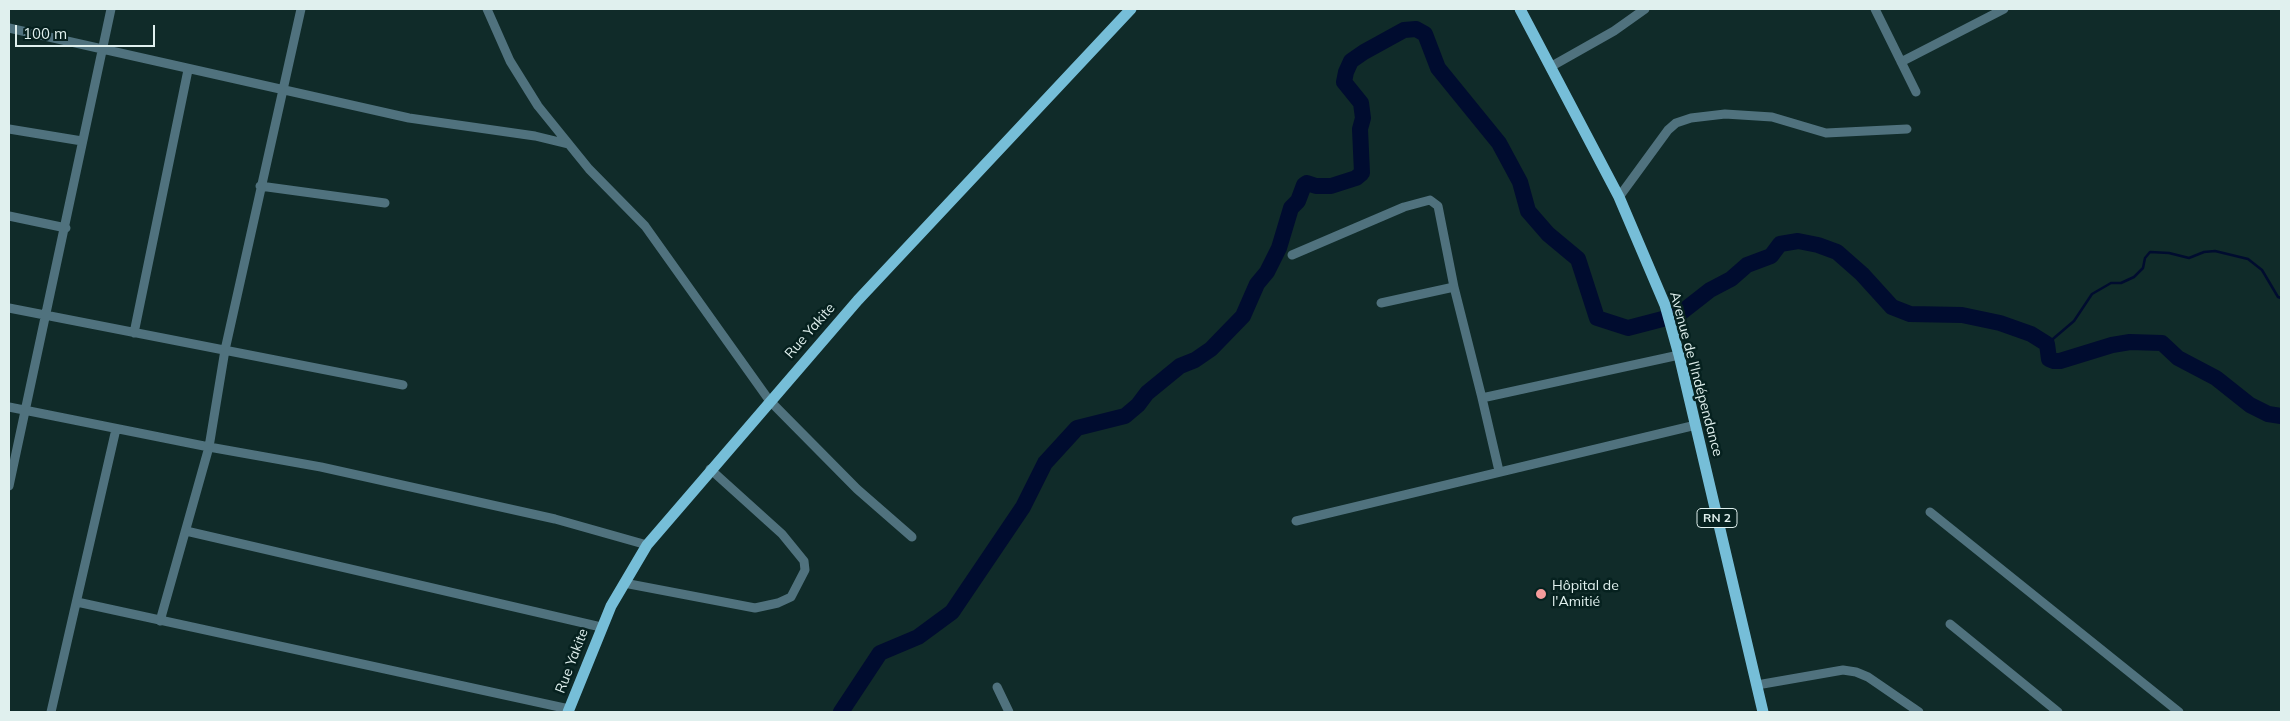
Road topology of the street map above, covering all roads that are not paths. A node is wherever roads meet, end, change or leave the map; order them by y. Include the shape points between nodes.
1 (111, 9) edge
2 (301, 9) edge
3 (487, 9) edge
4 (1131, 9) edge
5 (1520, 9) edge
6 (1646, 9) edge
7 (1874, 9) edge
8 (2004, 9) edge
9 (9, 28) edge
10 (102, 49) junction
11 (1901, 62) junction
12 (1552, 66) junction
13 (188, 70) junction
14 (283, 90) junction
15 (1916, 92) dead end
16 (9, 129) edge
17 (1907, 129) dead end
18 (82, 141) junction
19 (568, 144) junction
20 (260, 186) junction
21 (1619, 197) junction
22 (385, 203) dead end
23 (9, 216) edge
24 (66, 228) junction
25 (1292, 255) dead end
26 (1454, 287) junction
27 (1381, 304) dead end
28 (9, 308) edge
29 (45, 315) junction
30 (134, 333) junction
31 (225, 350) junction
32 (1679, 355) junction
33 (404, 385) dead end
34 (1482, 398) junction
35 (769, 400) junction
36 (9, 406) edge
37 (25, 410) junction
38 (1696, 425) junction
39 (116, 428) junction
40 (209, 447) junction
41 (710, 470) junction
42 (1499, 471) junction
43 (9, 486) edge
44 (1930, 512) dead end
45 (1296, 521) dead end
46 (186, 531) junction
47 (912, 537) dead end
48 (647, 544) junction
49 (624, 583) junction
50 (77, 602) junction
51 (160, 621) junction
52 (1950, 624) dead end
53 (601, 627) junction
54 (1757, 685) junction
55 (997, 687) dead end
56 (569, 711) edge
57 (51, 712) edge
58 (1009, 712) edge
59 (1763, 712) edge
60 (1919, 712) edge
61 (2058, 712) edge
62 (2179, 712) edge

1 - 10 street
2 - 14 street
3 - 19 street via 510,60 538,106
4 - 35 main road, Rue Yakite via 858,300
5 - 12 main road, Avenue de l'Indépendance / RN 2
6 - 12 street
7 - 11 street
8 - 11 street
9 - 10 street
10 - 13 street
10 - 18 street
11 - 15 street
12 - 21 main road, Avenue de l'Indépendance / RN 2
13 - 14 street
13 - 30 street
14 - 19 street via 409,118 535,136
14 - 20 street
16 - 18 street
17 - 21 street via 1826,133 1772,117 1725,114 1692,118 1676,123 1668,130
18 - 24 street
19 - 35 street via 645,226
20 - 22 street
20 - 31 street
21 - 32 main road, Avenue de l'Indépendance / RN 2 via 1665,305
23 - 24 street
24 - 29 street
25 - 26 street via 1404,207 1430,200 1438,206
26 - 27 street
26 - 34 street
28 - 29 street
29 - 30 street
29 - 37 street
30 - 31 street
31 - 33 street
31 - 40 street
32 - 34 street
32 - 38 main road, Avenue de l'Indépendance / RN 2
34 - 42 street
35 - 41 main road, Rue Yakite
35 - 47 street via 857,489
36 - 37 street
37 - 39 street
37 - 43 street
38 - 42 street
38 - 54 main road, Avenue de l'Indépendance / RN 2
39 - 40 street
39 - 50 street
40 - 46 street
40 - 48 street via 555,519
41 - 48 main road, Rue Yakite
41 - 49 street via 782,534 804,561 805,570 791,597 755,608
42 - 45 street
44 - 62 street
46 - 51 street
46 - 53 street
48 - 49 main road, Rue Yakite
49 - 53 main road, Rue Yakite
50 - 51 street
50 - 57 street
51 - 56 street
52 - 61 street
53 - 56 main road, Rue Yakite
54 - 59 main road, Avenue de l'Indépendance / RN 2
54 - 60 street via 1843,670 1856,672
55 - 58 street

